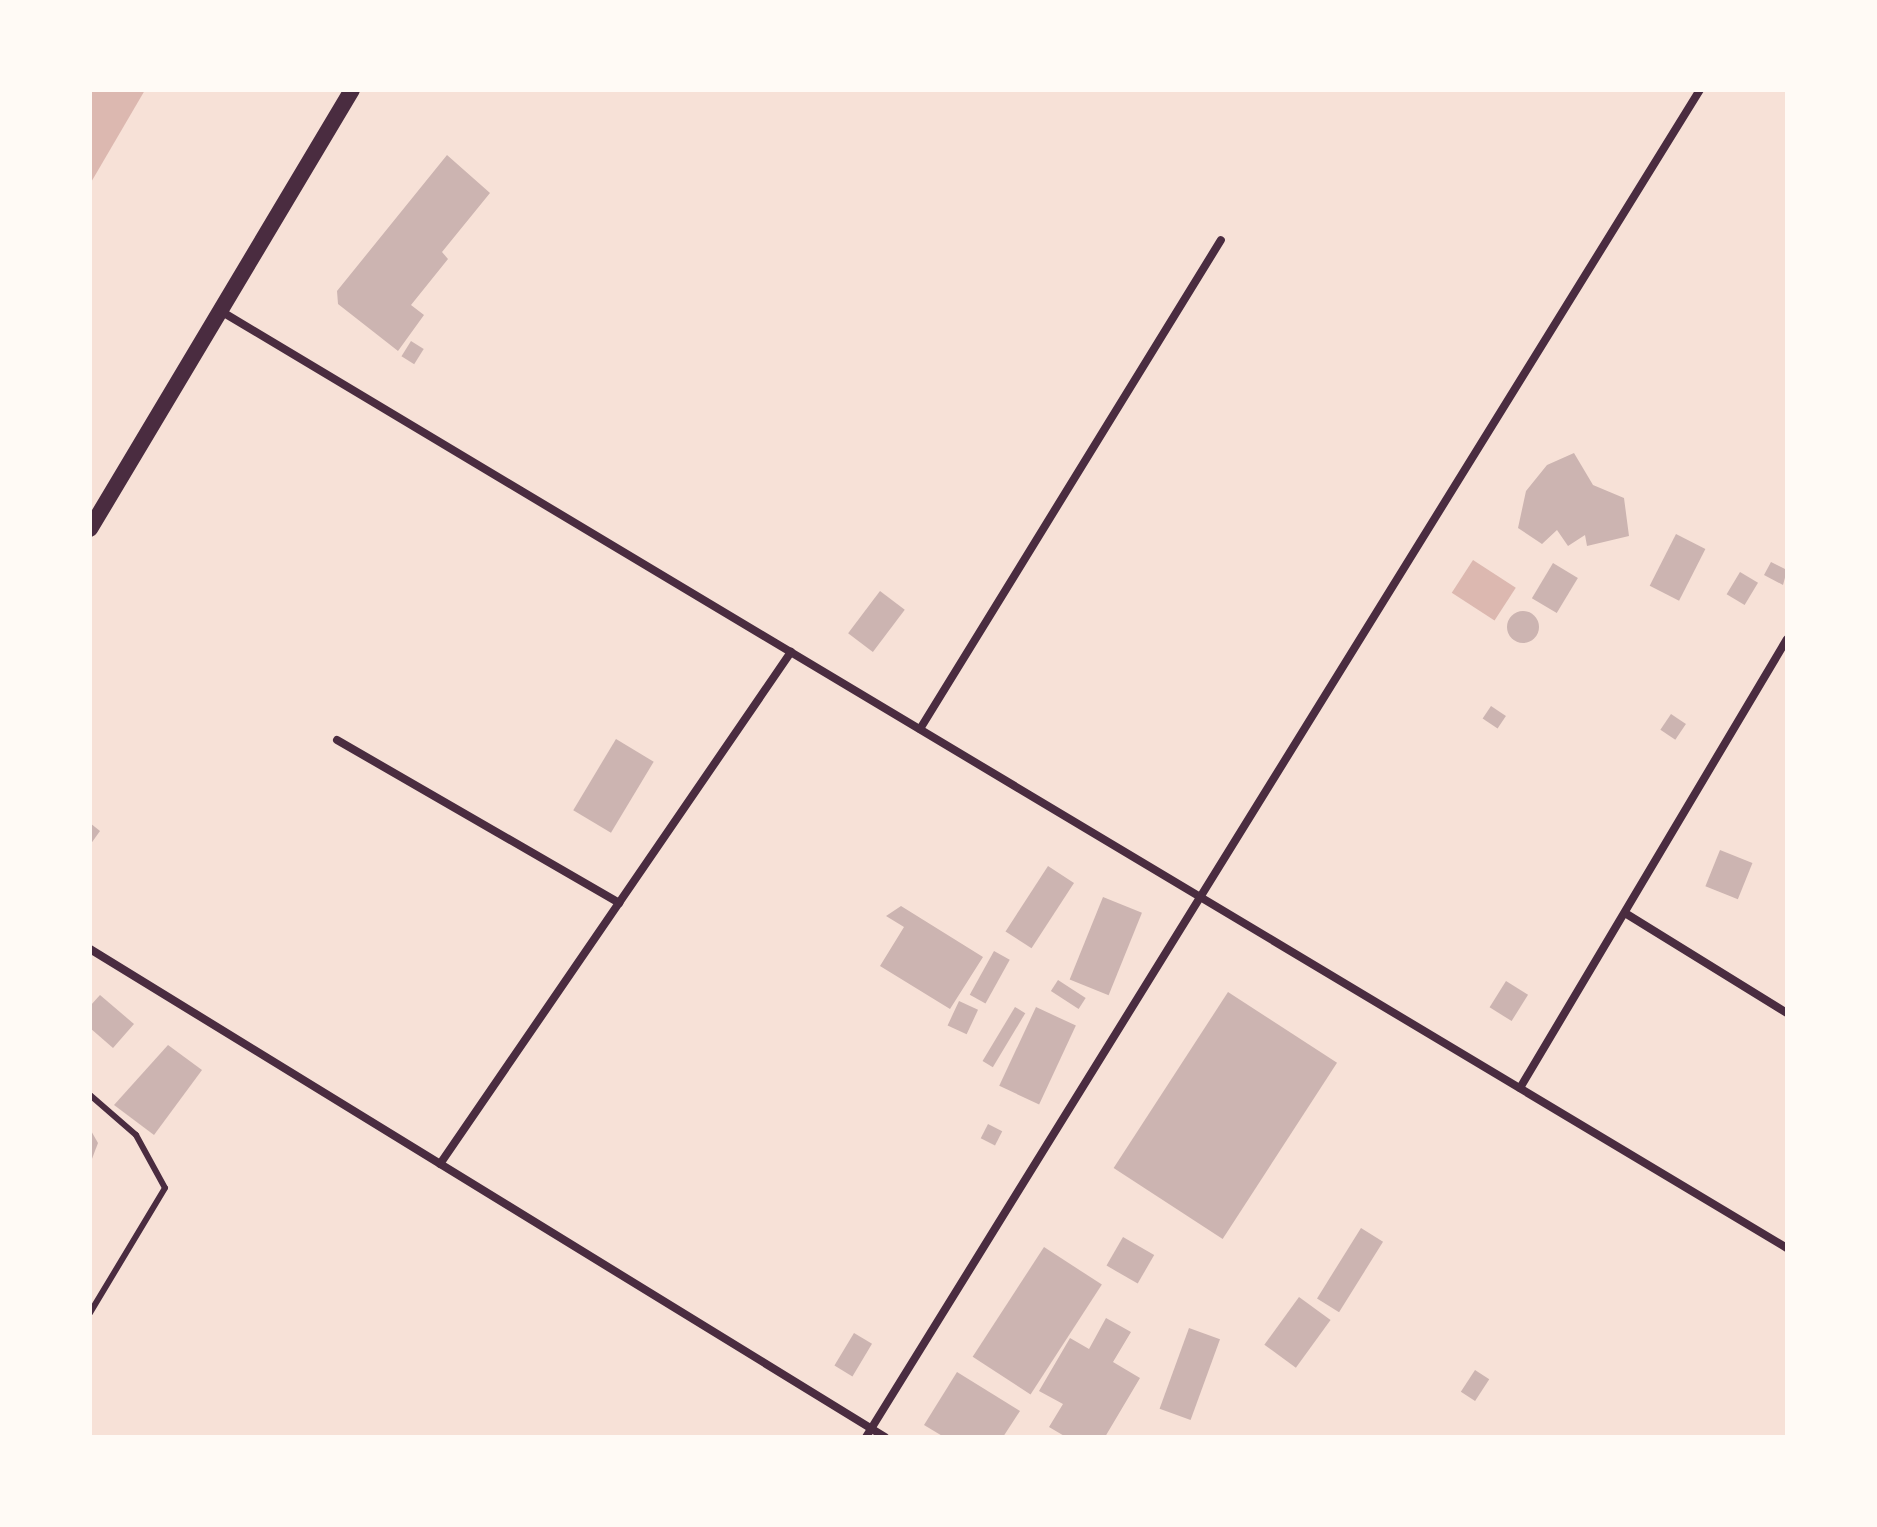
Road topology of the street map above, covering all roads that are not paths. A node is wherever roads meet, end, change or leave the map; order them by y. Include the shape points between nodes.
1 (352, 90) edge
2 (1700, 90) edge
3 (1221, 240) dead end
4 (219, 310) junction
5 (90, 529) edge
6 (1787, 639) edge
7 (791, 652) junction
8 (920, 729) junction
9 (337, 740) dead end
10 (1200, 897) junction
11 (619, 903) junction
12 (1625, 913) junction
13 (90, 949) edge
14 (1787, 1013) edge
15 (1520, 1088) junction
16 (90, 1095) edge
17 (440, 1164) junction
18 (1787, 1248) edge
19 (90, 1313) edge
20 (869, 1433) edge
21 (885, 1437) edge

1 - 4 main road
2 - 10 street
3 - 8 street
4 - 5 main road
4 - 7 street
6 - 12 street
7 - 8 street
7 - 11 street
8 - 10 street
9 - 11 street
10 - 15 street
10 - 20 street
11 - 17 street
12 - 14 street
12 - 15 street
13 - 17 street
15 - 18 street
16 - 19 lane via 136,1135 165,1188
17 - 20 street
20 - 21 street

